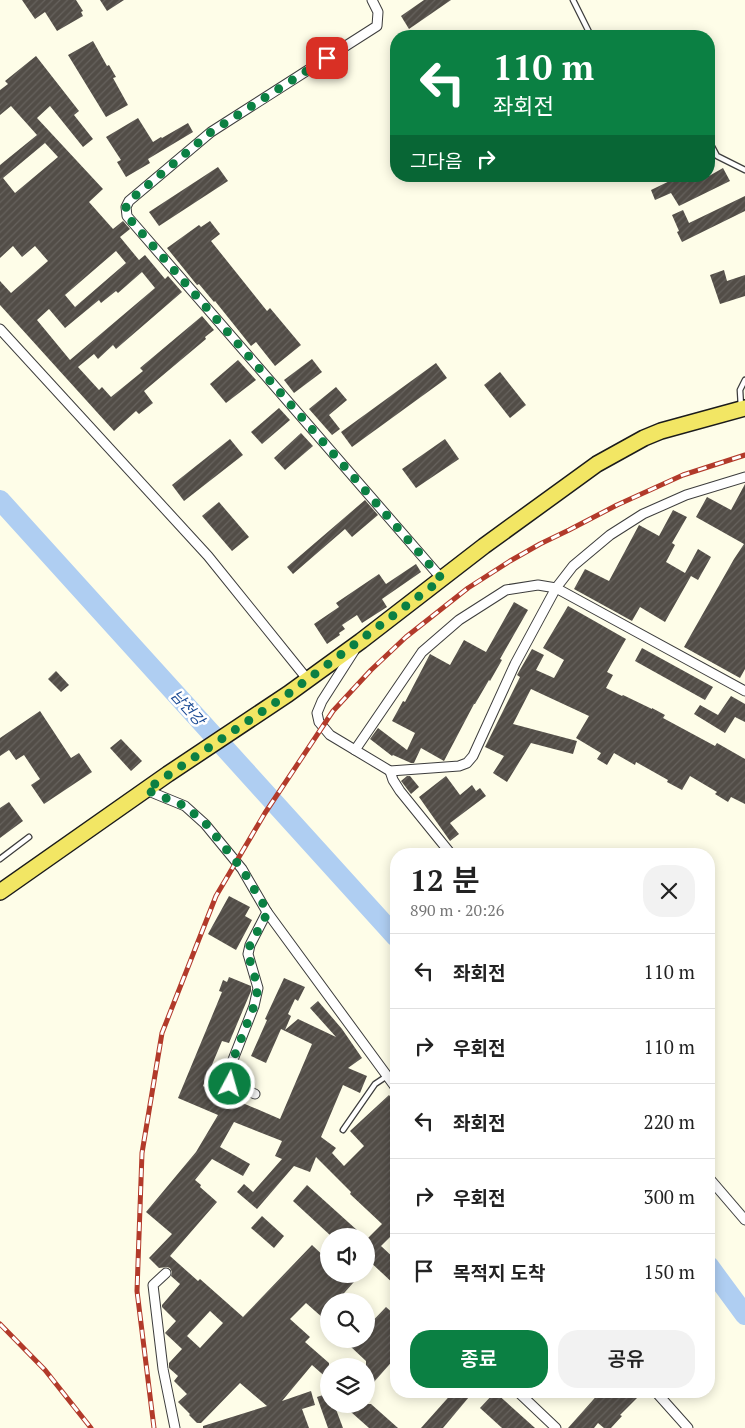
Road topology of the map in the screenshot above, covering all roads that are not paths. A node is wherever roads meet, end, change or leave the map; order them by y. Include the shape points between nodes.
1 (574, 0) edge
2 (376, 1) edge
3 (588, 30) edge
4 (715, 152) edge
5 (745, 170) edge
6 (0, 329) edge
7 (745, 380) edge
8 (743, 408) edge
9 (745, 477) edge
10 (442, 579) junction
11 (556, 588) junction
12 (361, 641) junction
13 (308, 680) junction
14 (745, 691) edge
15 (355, 750) junction
16 (390, 771) junction
17 (146, 790) junction
18 (29, 837) dead end
19 (446, 848) edge
20 (0, 859) edge
21 (0, 892) edge
22 (268, 912) junction
23 (387, 1076) junction
24 (390, 1080) edge
25 (256, 1094) dead end
26 (343, 1130) dead end
27 (715, 1185) edge
28 (745, 1220) edge
29 (166, 1273) dead end
30 (524, 1398) edge
31 (661, 1398) edge
32 (175, 1428) edge
33 (556, 1428) edge
34 (688, 1428) edge

1 - 3 lane
2 - 10 street via 377,26 211,132 129,201 127,216
4 - 5 lane
6 - 13 street via 208,556
7 - 8 lane via 740,390
8 - 10 main road via 661,431 618,452 597,464
9 - 11 street via 667,503 627,524 573,566
10 - 12 main road
11 - 14 street
11 - 15 street via 538,585 506,590 459,620 422,652
11 - 16 street via 467,764
12 - 13 main road
12 - 15 street via 317,713 319,722 330,735
13 - 17 main road
15 - 16 street
16 - 19 street via 400,791
17 - 21 main road
17 - 22 street via 185,806 206,824 242,869
18 - 20 lane
22 - 23 street
22 - 25 street via 250,945 248,954 258,988 227,1075 230,1084
23 - 24 street
23 - 26 lane via 375,1084
27 - 28 street
29 - 32 street via 153,1285 163,1368
30 - 33 street
31 - 34 street

